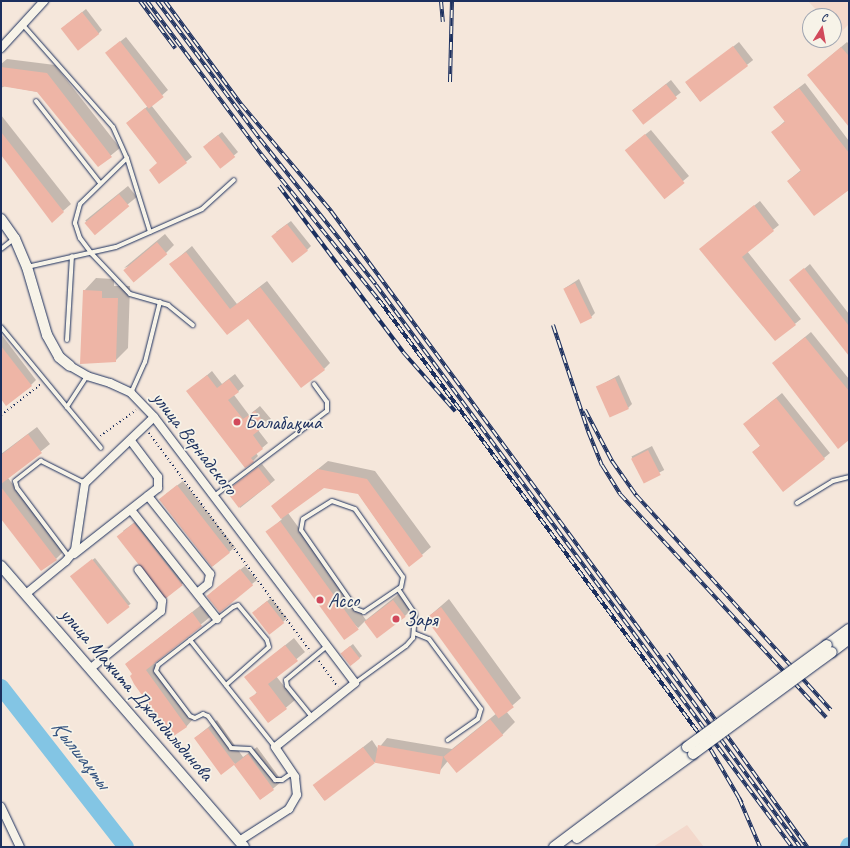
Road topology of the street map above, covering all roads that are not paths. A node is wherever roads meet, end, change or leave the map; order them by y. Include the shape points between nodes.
1 (44, 1) edge
2 (23, 25) junction
3 (1, 48) edge
4 (36, 101) dead end
5 (127, 158) junction
6 (234, 180) dead end
7 (100, 183) junction
8 (1, 219) edge
9 (150, 232) junction
10 (15, 239) junction
11 (1, 249) edge
12 (92, 254) junction
13 (72, 256) junction
14 (27, 267) junction
15 (160, 302) junction
16 (193, 325) dead end
17 (1, 327) edge
18 (67, 340) dead end
19 (70, 366) joint
20 (87, 376) junction
21 (314, 384) dead end
22 (131, 393) junction
23 (67, 407) junction
24 (154, 417) junction
25 (130, 441) junction
26 (101, 448) dead end
27 (849, 477) edge
28 (85, 483) junction
29 (148, 496) junction
30 (214, 496) junction
31 (797, 503) dead end
32 (131, 510) junction
33 (69, 558) junction
34 (1, 566) edge
35 (139, 570) dead end
36 (398, 589) junction
37 (27, 593) junction
38 (196, 593) junction
39 (217, 619) junction
40 (849, 629) edge
41 (414, 633) junction
42 (849, 639) edge
43 (190, 640) junction
44 (327, 646) junction
45 (830, 648) junction
46 (91, 668) junction
47 (355, 683) junction
48 (226, 685) junction
49 (312, 717) junction
50 (448, 740) dead end
51 (275, 747) junction
52 (690, 751) junction
53 (292, 773) junction
54 (1, 807) edge
55 (242, 844) edge
56 (20, 847) edge
57 (554, 847) edge
58 (564, 847) edge

1 - 2 street
2 - 3 street
2 - 5 lane via 113,127
4 - 7 lane
5 - 7 lane
5 - 9 lane
6 - 9 lane via 202,209
7 - 12 lane via 80,204 75,223 80,238
8 - 10 street, улица Вернадского
9 - 12 lane
10 - 11 lane
10 - 14 street, улица Вернадского
12 - 13 lane
12 - 15 lane via 130,294
13 - 14 lane
13 - 18 lane
14 - 19 street, улица Вернадского via 47,336 59,356
15 - 16 lane via 168,305
15 - 22 lane via 145,362
17 - 23 lane
19 - 20 street, улица Вернадского
20 - 22 street, улица Вернадского via 110,382
20 - 23 lane
21 - 30 lane via 327,402 327,411
22 - 24 street, улица Вернадского
23 - 26 lane
24 - 25 street
24 - 30 street, улица Вернадского
25 - 28 street
25 - 29 street via 159,481 158,488
27 - 31 lane via 833,481
28 - 33 street via 78,542
28 - 33 lane via 41,461 15,481 16,486
29 - 32 street
29 - 38 street via 210,574 208,584
30 - 44 street, улица Вернадского
32 - 33 street
32 - 38 street
33 - 37 street
34 - 37 street, улица Мажита Джандильдинова
35 - 46 street via 162,601 161,611
36 - 36 lane via 368,610 356,609 303,532 301,526 304,520 332,501 355,509 401,573 403,584
36 - 41 lane via 415,614
37 - 46 street, улица Мажита Джандильдинова
38 - 39 street
39 - 43 lane
39 - 48 lane via 233,606 241,606 269,644 265,653
40 - 45 street
41 - 47 lane via 406,646
41 - 50 lane via 429,639 482,709 478,719
42 - 45 street
43 - 48 lane
43 - 53 lane via 156,669 184,709 192,718 208,716 231,748 250,749 274,780 280,780
44 - 47 street, улица Вернадского
44 - 49 lane via 285,682
45 - 52 street, bridge
46 - 55 street, улица Мажита Джандильдинова
47 - 49 street
48 - 51 lane
49 - 51 street
51 - 53 street
52 - 57 street
52 - 58 street
53 - 55 street via 298,789 292,805
54 - 56 street

